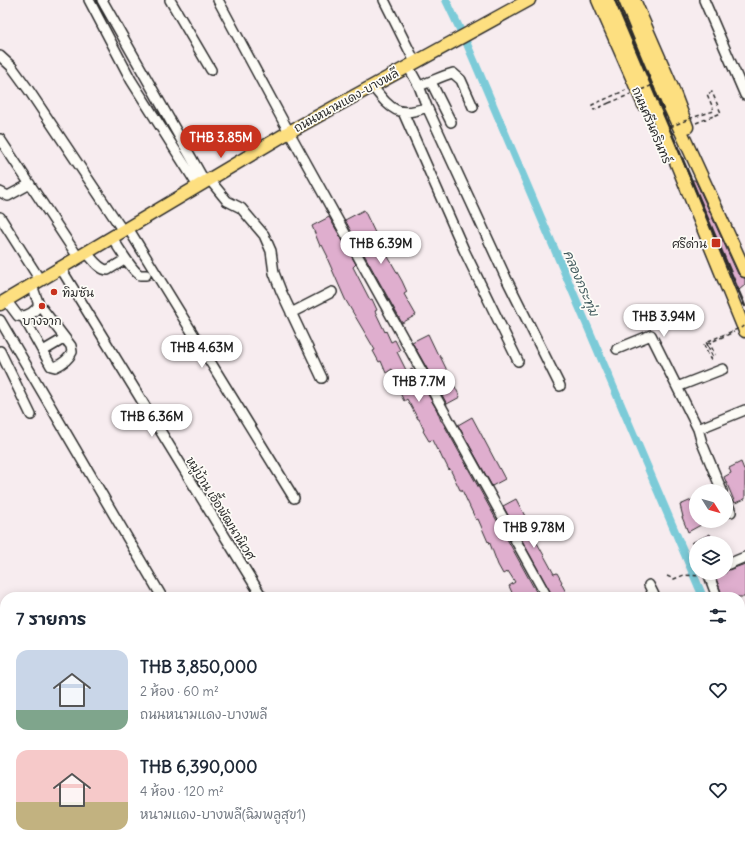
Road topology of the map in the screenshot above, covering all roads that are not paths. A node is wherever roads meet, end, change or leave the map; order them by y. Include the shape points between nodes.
1 (89, 0) edge
2 (102, 0) edge
3 (170, 0) edge
4 (218, 0) edge
5 (384, 0) edge
6 (530, 0) edge
7 (588, 0) edge
8 (610, 0) edge
9 (625, 0) edge
10 (634, 0) edge
11 (704, 0) edge
12 (600, 5) edge
13 (0, 56) edge
14 (411, 64) junction
15 (211, 70) dead end
16 (431, 82) junction
17 (372, 86) junction
18 (419, 86) junction
19 (745, 95) edge
20 (427, 107) junction
21 (473, 107) dead end
22 (404, 112) junction
23 (451, 122) dead end
24 (289, 132) junction
25 (0, 139) edge
26 (204, 183) junction
27 (30, 184) junction
28 (0, 192) edge
29 (0, 217) edge
30 (125, 230) junction
31 (730, 236) junction
32 (112, 237) junction
33 (710, 248) junction
34 (82, 254) junction
35 (126, 259) junction
36 (60, 267) junction
37 (745, 271) edge
38 (146, 275) dead end
39 (36, 282) junction
40 (332, 292) dead end
41 (2, 302) edge
42 (38, 303) junction
43 (291, 313) junction
44 (24, 316) junction
45 (0, 320) edge
46 (745, 328) edge
47 (65, 338) junction
48 (617, 349) dead end
49 (0, 351) edge
50 (43, 351) junction
51 (518, 361) dead end
52 (723, 369) dead end
53 (322, 378) dead end
54 (560, 386) dead end
55 (677, 387) junction
56 (745, 410) edge
57 (31, 415) dead end
58 (698, 429) junction
59 (719, 484) edge
60 (294, 498) dead end
61 (745, 557) edge
62 (733, 562) edge
63 (709, 580) edge
64 (649, 585) dead end
65 (159, 592) edge
66 (259, 592) edge
67 (544, 592) edge
68 (652, 592) edge
69 (715, 592) edge

1 - 26 street via 131,80
2 - 26 street
3 - 15 street
4 - 24 street
5 - 14 street
6 - 14 main road, ถนนหนามแดง-บางพลี
7 - 12 main road
8 - 33 main road, ถนนศรีนครินทร์
9 - 31 main road, ถนนศรีนครินทร์ via 663,92
10 - 31 main road, ถนนศรีนครินทร์ via 671,85
11 - 19 street
12 - 33 main road, ถนนศรีนครินทร์ via 684,197
13 - 30 street via 28,89
14 - 17 main road, ถนนหนามแดง-บางพลี
14 - 18 street
16 - 18 street
16 - 21 street via 453,73 461,80
16 - 23 street
17 - 22 street via 385,102 394,109
17 - 24 main road, ถนนหนามแดง-บางพลี
18 - 20 street
20 - 22 street via 415,112
20 - 54 street via 506,278
22 - 51 street via 464,250
24 - 26 main road, ถนนหนามแดง-บางพลี
24 - 67 street
25 - 27 street
26 - 30 main road, ถนนหนามแดง-บางพลี
26 - 43 street via 227,201 241,208 264,235 271,251 274,273
27 - 28 street via 8,196
27 - 34 street
29 - 39 street
30 - 32 main road, ถนนหนามแดง-บางพลี
30 - 60 street
31 - 37 main road, ถนนศรีนครินทร์
32 - 34 main road, ถนนหนามแดง-บางพลี
32 - 35 street
33 - 46 main road, ถนนศรีนครินทร์
34 - 35 street via 104,270
34 - 36 main road, ถนนหนามแดง-บางพลี
35 - 38 street via 138,273
36 - 39 main road, ถนนหนามแดง-บางพลี
36 - 66 street, หมู่บ้าน เอื้อพัฒนานิเวศ
39 - 41 main road, ถนนหนามแดง-บางพลี
39 - 42 street
40 - 43 street
41 - 44 street via 18,316
42 - 44 street via 36,309
42 - 47 street
43 - 53 street
44 - 50 street
45 - 65 street
47 - 50 street
47 - 50 street via 72,352 60,365 52,366
48 - 55 street via 651,335
49 - 57 street
52 - 55 street
55 - 58 street
56 - 58 street
58 - 59 street
61 - 62 street
63 - 69 street
64 - 68 street

